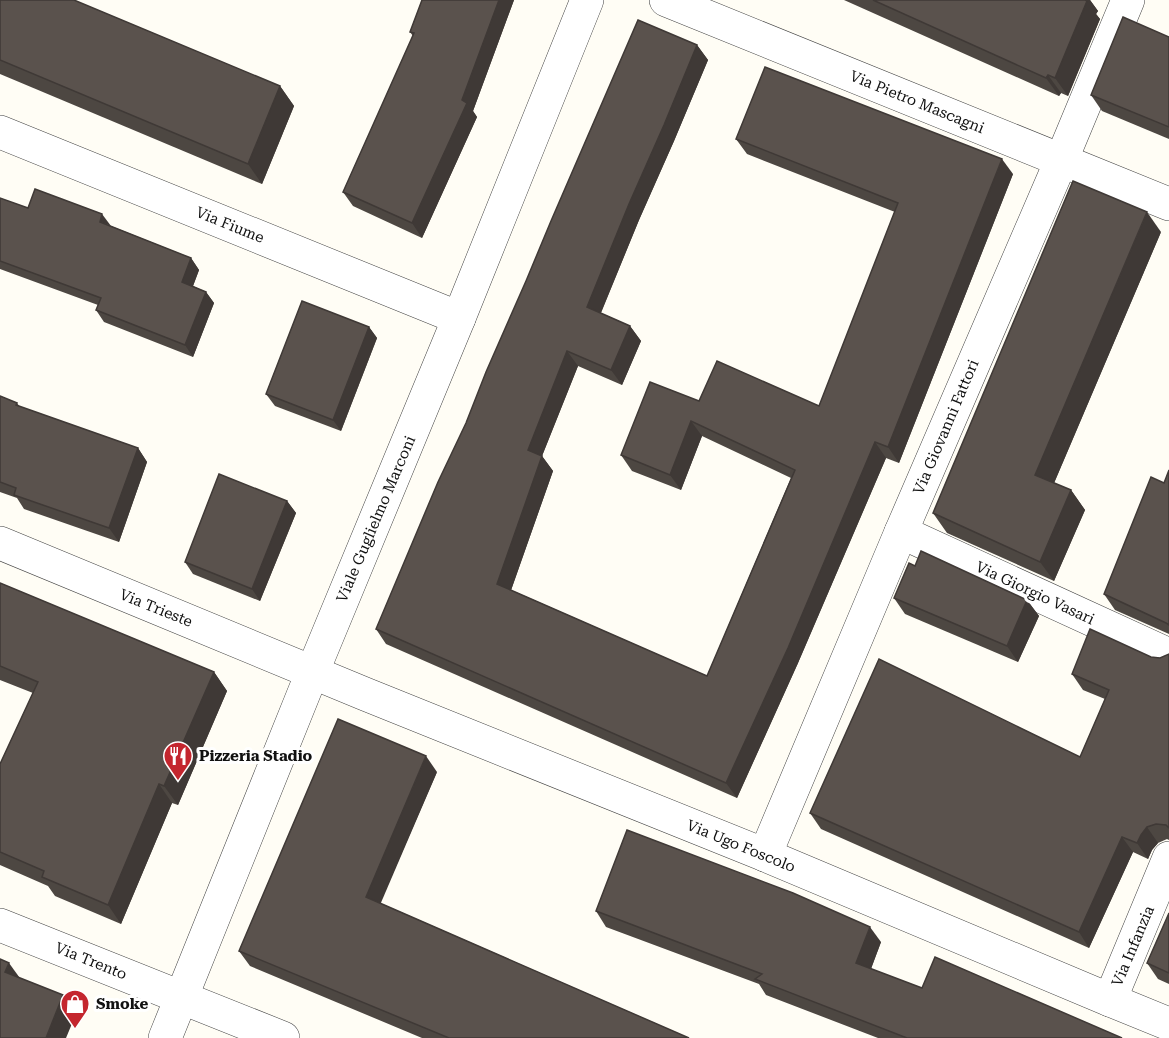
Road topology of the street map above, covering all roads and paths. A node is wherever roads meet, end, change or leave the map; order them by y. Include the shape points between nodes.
1 (587, 0) edge
2 (666, 0) edge
3 (1128, 0) edge
4 (0, 132) edge
5 (1061, 161) junction
6 (1169, 204) edge
7 (459, 318) junction
8 (901, 532) junction
9 (0, 543) edge
10 (1169, 655) edge
11 (312, 672) junction
12 (765, 855) junction
13 (1169, 858) edge
14 (0, 925) edge
15 (182, 998) junction
16 (1110, 1000) junction
17 (1169, 1024) edge
18 (165, 1038) edge
19 (284, 1038) edge

1 - 7 street, Viale Guglielmo Marconi
2 - 5 street, Via Pietro Mascagni
3 - 5 street, Via Giovanni Fattori
4 - 7 street, Via Fiume
5 - 6 street, Via Pietro Mascagni
5 - 8 street, Via Giovanni Fattori
7 - 11 street, Viale Guglielmo Marconi
8 - 10 street, Via Giorgio Vasari
8 - 12 street, Via Giovanni Fattori
9 - 11 street, Via Trieste
11 - 12 street, Via Ugo Foscolo
11 - 15 street, Viale Guglielmo Marconi
12 - 16 street, Via Ugo Foscolo
13 - 16 street, Via Infanzia
14 - 15 street, Via Trento
15 - 18 street, Viale Guglielmo Marconi
15 - 19 street, Via Trento
16 - 17 street, Via Ugo Foscolo

